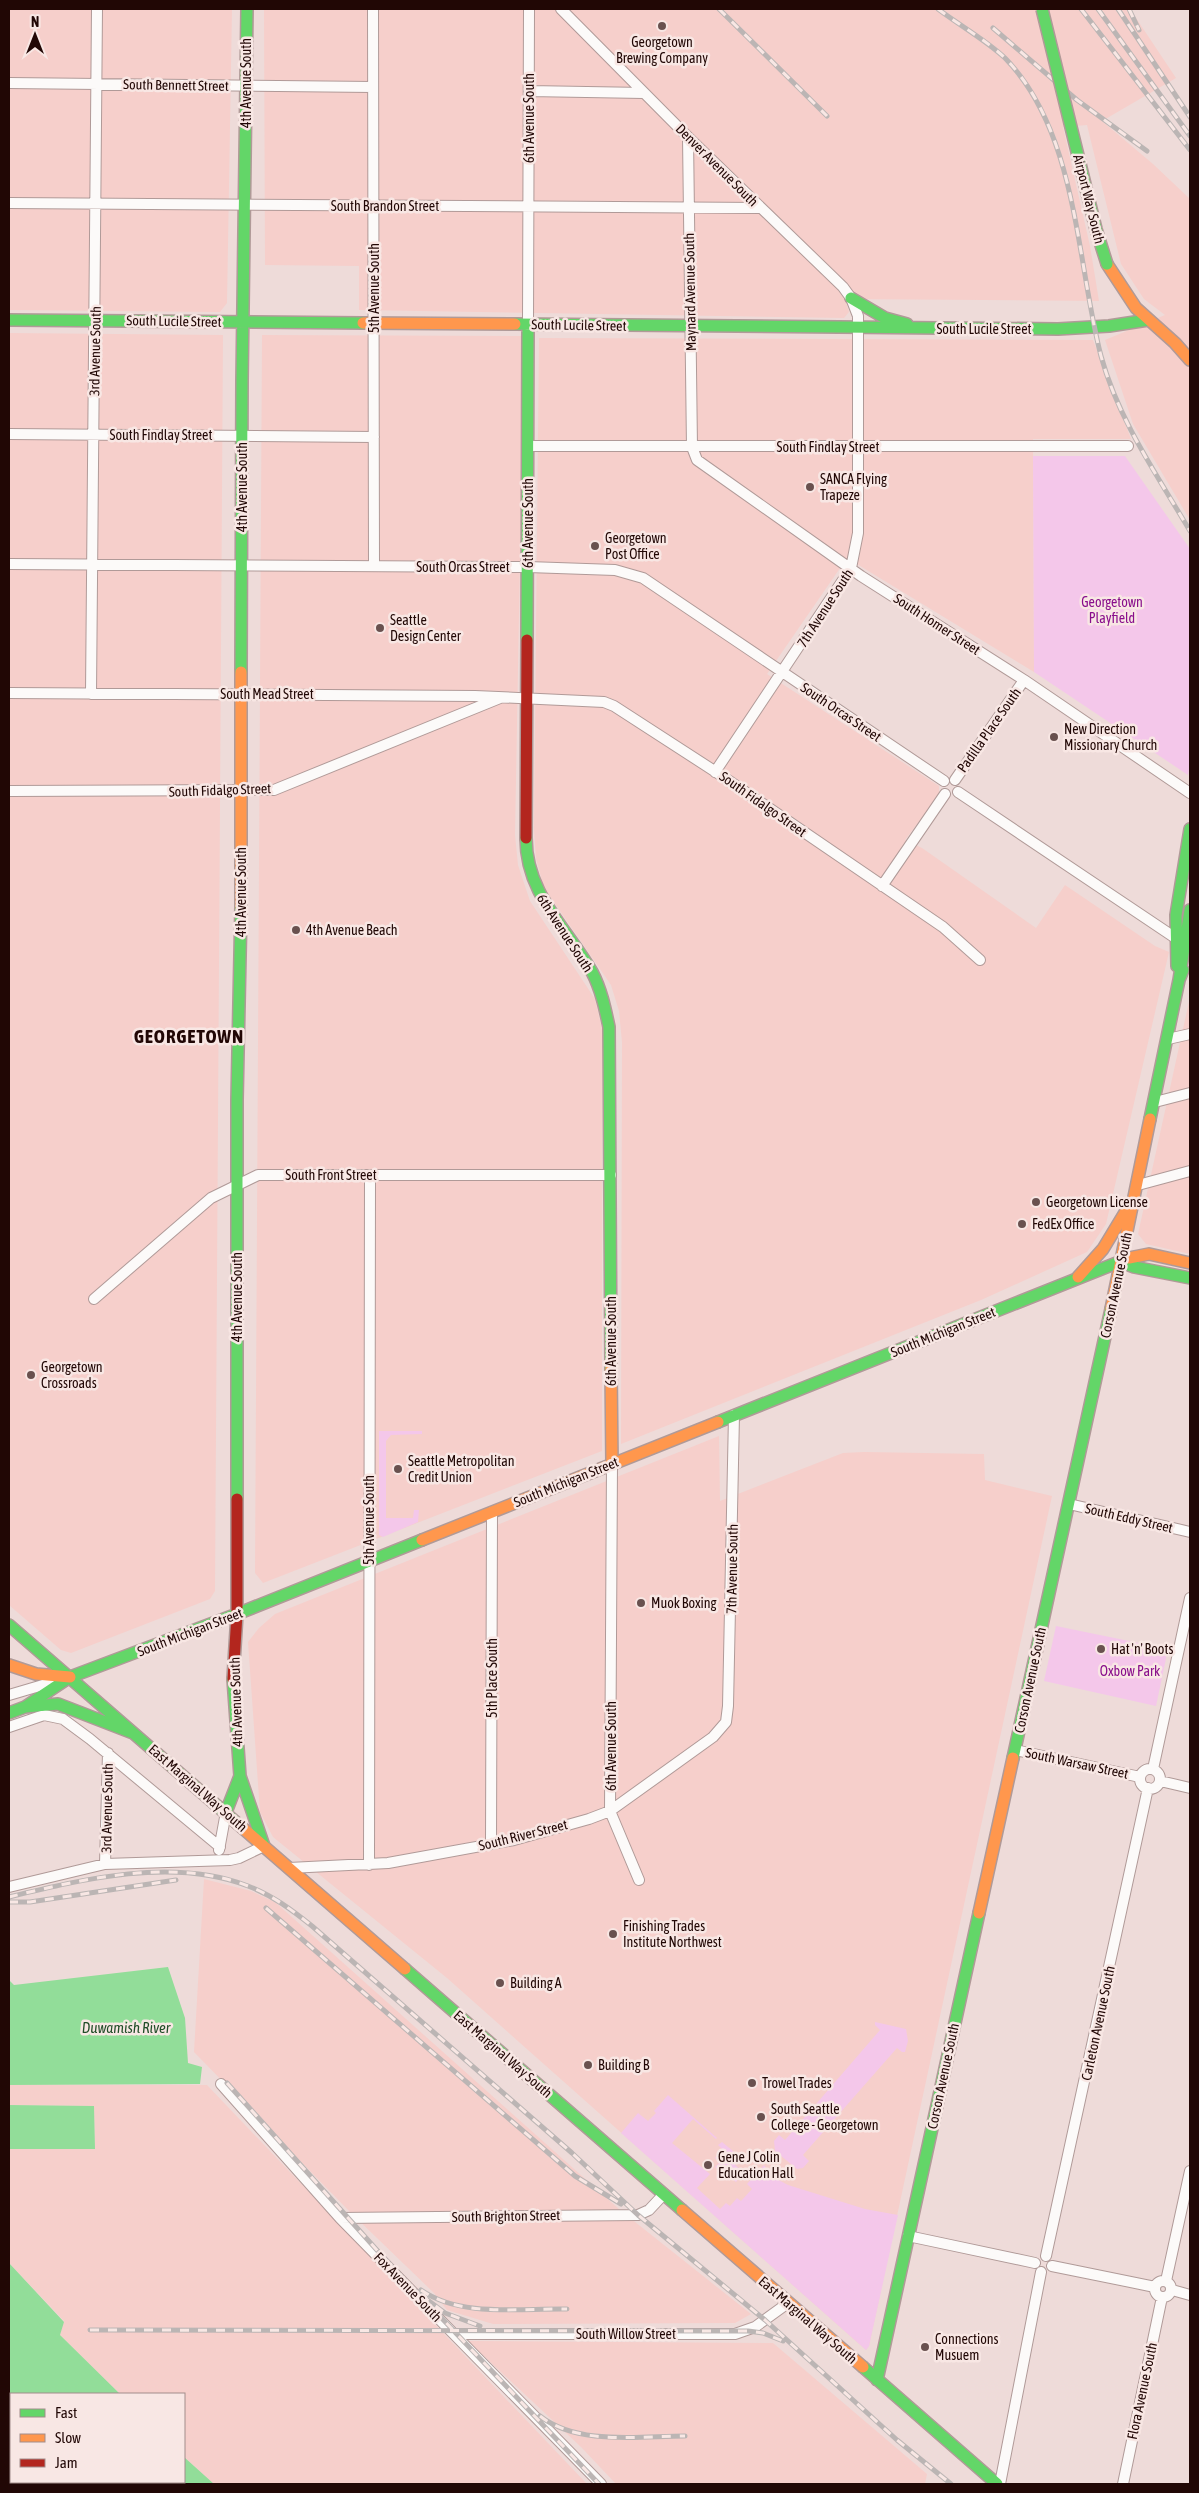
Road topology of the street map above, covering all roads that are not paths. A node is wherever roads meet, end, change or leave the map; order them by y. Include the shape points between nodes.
1 (97, 9) edge
2 (247, 9) edge
3 (372, 9) edge
4 (529, 9) edge
5 (561, 9) edge
6 (1042, 9) edge
7 (9, 83) edge
8 (98, 84) junction
9 (246, 85) junction
10 (373, 87) junction
11 (530, 91) junction
12 (644, 93) junction
13 (688, 137) junction
14 (9, 203) edge
15 (96, 203) junction
16 (245, 206) junction
17 (373, 206) junction
18 (528, 207) junction
19 (689, 208) junction
20 (760, 208) junction
21 (851, 298) junction
22 (9, 320) edge
23 (1148, 320) junction
24 (96, 321) junction
25 (243, 322) junction
26 (374, 324) junction
27 (528, 324) junction
28 (690, 327) junction
29 (859, 329) junction
30 (933, 329) junction
31 (1190, 360) edge
32 (9, 434) edge
33 (94, 435) junction
34 (242, 435) junction
35 (374, 437) junction
36 (528, 446) junction
37 (1128, 446) dead end
38 (692, 447) junction
39 (859, 447) junction
40 (9, 564) edge
41 (94, 565) junction
42 (242, 565) junction
43 (374, 566) junction
44 (528, 567) junction
45 (851, 568) junction
46 (782, 673) junction
47 (1024, 680) junction
48 (9, 693) edge
49 (91, 694) junction
50 (242, 694) junction
51 (503, 696) junction
52 (526, 698) junction
53 (715, 772) junction
54 (955, 780) junction
55 (944, 781) junction
56 (9, 791) edge
57 (241, 791) junction
58 (958, 792) junction
59 (1190, 793) edge
60 (946, 794) junction
61 (1190, 830) edge
62 (882, 886) junction
63 (1190, 910) edge
64 (1174, 937) junction
65 (1190, 953) edge
66 (980, 960) dead end
67 (1179, 980) junction
68 (1190, 1034) edge
69 (1168, 1039) junction
70 (1190, 1093) edge
71 (1155, 1102) junction
72 (1190, 1171) edge
73 (611, 1175) junction
74 (370, 1176) junction
75 (237, 1184) junction
76 (1136, 1190) junction
77 (1122, 1262) junction
78 (1190, 1263) edge
79 (1190, 1278) edge
80 (1076, 1280) junction
81 (94, 1299) dead end
82 (734, 1415) junction
83 (612, 1464) junction
84 (1068, 1504) junction
85 (492, 1512) junction
86 (1190, 1532) edge
87 (369, 1560) junction
88 (1190, 1598) edge
89 (237, 1614) junction
90 (9, 1625) edge
91 (9, 1665) edge
92 (70, 1677) junction
93 (9, 1695) edge
94 (26, 1706) junction
95 (9, 1713) edge
96 (726, 1722) joint
97 (9, 1727) edge
98 (133, 1733) junction
99 (1014, 1750) junction
100 (108, 1753) junction
101 (1153, 1769) junction
102 (240, 1776) junction
103 (1140, 1777) junction
104 (1160, 1781) junction
105 (1148, 1788) junction
106 (1190, 1788) edge
107 (610, 1811) junction
108 (226, 1812) junction
109 (491, 1844) junction
110 (264, 1846) junction
111 (220, 1847) junction
112 (217, 1861) junction
113 (105, 1864) junction
114 (369, 1865) junction
115 (289, 1868) junction
116 (639, 1880) dead end
117 (9, 1887) edge
118 (221, 2084) dead end
119 (1190, 2171) edge
120 (664, 2194) junction
121 (340, 2218) junction
122 (908, 2236) junction
123 (1046, 2256) junction
124 (1036, 2263) junction
125 (1052, 2266) junction
126 (1041, 2272) junction
127 (1169, 2286) junction
128 (1155, 2287) junction
129 (1190, 2294) edge
130 (1162, 2297) junction
131 (788, 2303) junction
132 (454, 2334) junction
133 (877, 2380) junction
134 (601, 2484) edge
135 (998, 2484) edge
136 (1123, 2484) edge

1 - 8 street, 3rd Avenue South
2 - 9 main road, 4th Avenue South
3 - 10 street, 5th Avenue South
4 - 11 street, 6th Avenue South
5 - 12 street, Denver Avenue South
6 - 23 main road, Airport Way South, bridge via 1107,264 1122,292
7 - 8 street, South Bennett Street
8 - 9 street, South Bennett Street
8 - 15 street, 3rd Avenue South
9 - 10 street, South Bennett Street
9 - 16 main road, 4th Avenue South
10 - 17 street, 5th Avenue South
11 - 12 street
11 - 18 street, 6th Avenue South
12 - 13 street, Denver Avenue South
13 - 19 street, Maynard Avenue South
13 - 20 street, Denver Avenue South
14 - 15 street, South Brandon Street
15 - 16 street, South Brandon Street
15 - 24 street, 3rd Avenue South
16 - 17 street, South Brandon Street
16 - 25 main road, 4th Avenue South
17 - 18 street, South Brandon Street
17 - 26 street, 5th Avenue South
18 - 19 street, South Brandon Street
18 - 27 street, 6th Avenue South
19 - 20 street, South Brandon Street
19 - 28 street, Maynard Avenue South
20 - 21 street, Denver Avenue South
21 - 29 street, Denver Avenue South
21 - 30 main road via 890,320
22 - 24 main road, South Lucile Street
23 - 30 main road, South Lucile Street via 1076,328
23 - 31 main road, Airport Way South via 1174,338
24 - 25 main road, South Lucile Street
24 - 33 street, 3rd Avenue South
25 - 26 main road, South Lucile Street
25 - 34 main road, 4th Avenue South
26 - 27 main road, South Lucile Street
26 - 35 street, 5th Avenue South
27 - 28 main road, South Lucile Street
27 - 36 main road, 6th Avenue South
28 - 29 main road, South Lucile Street
28 - 38 street, Maynard Avenue South
29 - 30 main road, South Lucile Street
29 - 39 street, 7th Avenue South
32 - 33 street, South Findlay Street
33 - 34 street, South Findlay Street
33 - 41 street, 3rd Avenue South
34 - 35 street, South Findlay Street
34 - 42 main road, 4th Avenue South
35 - 43 street, 5th Avenue South
36 - 38 street, South Findlay Street
36 - 44 main road, 6th Avenue South
37 - 39 street, South Findlay Street
38 - 39 street, South Findlay Street
38 - 45 street, South Homer Street via 694,456 702,464
39 - 45 street, 7th Avenue South via 858,533
40 - 41 street, South Orcas Street
41 - 42 street, South Orcas Street
41 - 49 street, 3rd Avenue South
42 - 43 street, South Orcas Street
42 - 50 main road, 4th Avenue South
43 - 44 street, South Orcas Street
44 - 46 street, South Orcas Street via 615,570 643,578
44 - 52 main road, 6th Avenue South
45 - 46 street, 7th Avenue South
45 - 47 street, South Homer Street
46 - 53 street, 7th Avenue South
46 - 55 street, South Orcas Street
47 - 54 street, Padilla Place South
47 - 59 street, South Homer Street
48 - 49 street, South Mead Street
49 - 50 street, South Mead Street
50 - 51 street, South Mead Street
50 - 57 main road, 4th Avenue South
51 - 52 street, South Mead Street
51 - 57 street, South Fidalgo Street via 274,790
52 - 53 street, South Fidalgo Street via 594,700 614,706
52 - 73 main road, 6th Avenue South via 524,837 528,868 542,902 588,966 605,1006 610,1042
53 - 62 street, South Fidalgo Street
54 - 55 street
54 - 58 street via 959,784
55 - 60 street via 942,789
56 - 57 street, South Fidalgo Street
57 - 75 main road, 4th Avenue South
58 - 60 street via 952,796
58 - 64 street
60 - 62 street
61 - 64 main road, Corson Avenue South
62 - 66 street, South Fidalgo Street via 943,927
63 - 67 main road
64 - 67 main road, Corson Avenue South
65 - 67 main road, Corson Avenue South
67 - 69 main road, Corson Avenue South
68 - 69 street
69 - 71 main road, Corson Avenue South
70 - 71 street
71 - 76 main road, Corson Avenue South
72 - 76 street
73 - 74 street, South Front Street
73 - 83 main road, 6th Avenue South
74 - 75 street, South Front Street via 258,1175
74 - 87 street, 5th Avenue South
75 - 81 street, South Front Street via 203,1203
75 - 89 main road, 4th Avenue South
76 - 77 main road, Corson Avenue South
76 - 80 main road via 1103,1249
77 - 78 main road, South Michigan Street via 1135,1255 1149,1254
77 - 79 main road
77 - 80 main road, South Michigan Street
77 - 84 main road, Corson Avenue South
80 - 82 main road, South Michigan Street
82 - 83 main road, South Michigan Street
82 - 96 street, 7th Avenue South via 731,1664
83 - 85 main road, South Michigan Street
83 - 107 street, 6th Avenue South
84 - 86 street, South Eddy Street
84 - 99 main road, Corson Avenue South
85 - 87 main road, South Michigan Street
85 - 109 street, 5th Place South
87 - 89 main road, South Michigan Street
87 - 114 street, 5th Avenue South
88 - 101 street
89 - 92 main road, South Michigan Street
89 - 102 main road, 4th Avenue South via 233,1684
90 - 92 main road, East Marginal Way South
91 - 92 main road via 36,1674
92 - 93 street, South Michigan Street
92 - 94 main road
92 - 98 main road, East Marginal Way South
94 - 95 main road
94 - 98 main road via 58,1704
96 - 107 street, South River Street via 714,1736
97 - 100 street via 44,1715 55,1716 73,1725
98 - 108 main road, East Marginal Way South
99 - 103 street, South Warsaw Street
99 - 122 main road, Corson Avenue South
100 - 111 street
100 - 113 street, 3rd Avenue South
101 - 103 street via 1146,1769
101 - 104 street
102 - 108 main road, 4th Avenue South
102 - 110 main road, 4th Avenue South
103 - 105 street via 1141,1783
104 - 105 street via 1155,1787
104 - 106 street
105 - 123 street, Carleton Avenue South
107 - 109 street, South River Street via 551,1830
107 - 116 street, 6th Avenue South
108 - 110 main road, East Marginal Way South
108 - 111 street, 4th Avenue South
109 - 114 street, South River Street
110 - 112 street via 239,1858
110 - 115 main road, East Marginal Way South
111 - 112 street, 4th Avenue South
112 - 113 street
113 - 117 street
114 - 115 street, South River Street
115 - 120 main road, East Marginal Way South
118 - 121 street, Fox Avenue South
119 - 127 street
120 - 121 street, South Brighton Street via 649,2210 638,2215
120 - 131 main road, East Marginal Way South
121 - 132 street, Fox Avenue South
122 - 124 street
122 - 133 main road, Corson Avenue South
123 - 124 street via 1039,2257
123 - 125 street via 1052,2261
124 - 126 street
125 - 126 street via 1048,2272
125 - 128 street
126 - 135 street
127 - 128 street via 1160,2281
127 - 129 street
127 - 130 street via 1167,2296
128 - 130 street
130 - 136 street, Flora Avenue South
131 - 132 street, South Willow Street via 754,2327 735,2334
131 - 133 main road, East Marginal Way South
132 - 134 street, Fox Avenue South
133 - 135 main road, East Marginal Way South

